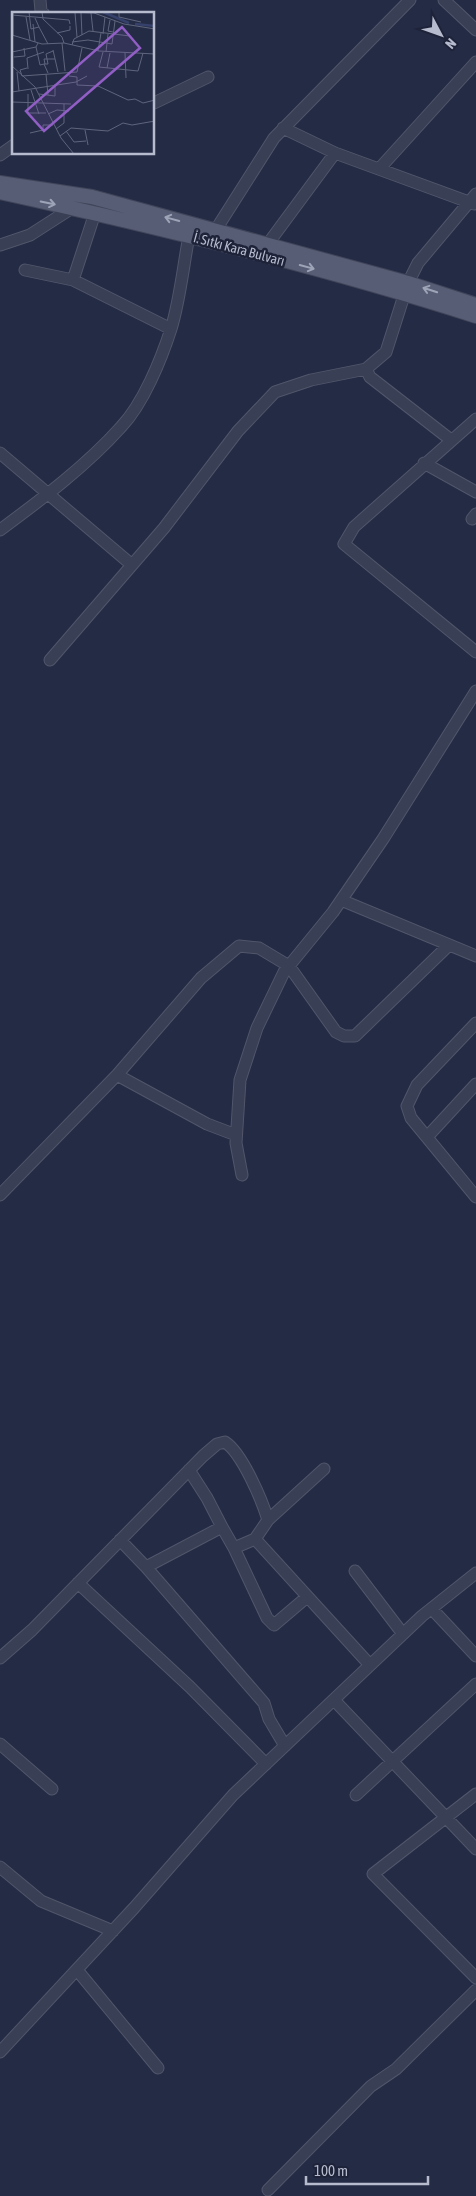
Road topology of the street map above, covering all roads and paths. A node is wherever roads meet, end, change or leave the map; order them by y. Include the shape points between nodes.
1 (410, 0) edge
2 (444, 0) edge
3 (476, 30) edge
4 (476, 62) edge
5 (208, 77) dead end
6 (155, 103) edge
7 (283, 128) junction
8 (12, 147) edge
9 (335, 153) junction
10 (0, 154) edge
11 (379, 169) junction
12 (0, 183) edge
13 (0, 192) edge
14 (474, 200) edge
15 (72, 208) junction
16 (95, 213) junction
17 (215, 231) junction
18 (189, 236) junction
19 (267, 245) junction
20 (0, 246) edge
21 (25, 270) dead end
22 (73, 280) junction
23 (407, 288) junction
24 (476, 304) edge
25 (476, 316) edge
26 (171, 328) junction
27 (366, 369) junction
28 (476, 419) edge
29 (451, 440) junction
30 (0, 453) edge
31 (424, 463) junction
32 (476, 492) edge
33 (47, 494) junction
34 (0, 530) edge
35 (132, 565) junction
36 (476, 652) edge
37 (50, 660) dead end
38 (476, 691) edge
39 (341, 900) junction
40 (448, 946) junction
41 (476, 956) edge
42 (289, 966) junction
43 (476, 1022) edge
44 (117, 1075) junction
45 (476, 1084) edge
46 (236, 1135) junction
47 (427, 1137) junction
48 (242, 1175) dead end
49 (0, 1196) edge
50 (476, 1197) edge
51 (324, 1468) dead end
52 (189, 1470) junction
53 (268, 1520) junction
54 (222, 1527) junction
55 (256, 1539) junction
56 (120, 1540) junction
57 (234, 1548) junction
58 (146, 1567) junction
59 (355, 1572) dead end
60 (476, 1573) edge
61 (78, 1583) junction
62 (307, 1597) junction
63 (432, 1609) junction
64 (403, 1634) junction
65 (476, 1656) edge
66 (0, 1658) edge
67 (370, 1665) junction
68 (476, 1684) edge
69 (334, 1700) junction
70 (0, 1744) edge
71 (285, 1746) junction
72 (393, 1761) junction
73 (266, 1764) junction
74 (52, 1789) dead end
75 (476, 1794) edge
76 (356, 1795) dead end
77 (446, 1818) junction
78 (476, 1849) edge
79 (0, 1867) edge
80 (113, 1931) junction
81 (77, 1970) junction
82 (476, 1978) edge
83 (476, 1990) edge
84 (0, 2052) edge
85 (158, 2068) dead end
86 (268, 2190) dead end

1 - 7 street
2 - 3 street
4 - 11 street
5 - 6 street
7 - 9 street
7 - 17 street
8 - 10 street
9 - 11 street
9 - 19 street
11 - 14 street
17 -> 12 main road, İ. Sıtkı Kara Bulvarı via 92,198
13 -> 15 main road, İ. Sıtkı Kara Bulvarı
14 - 23 street via 427,251
15 - 16 main road, İ. Sıtkı Kara Bulvarı
15 - 20 street via 30,235
16 - 18 main road, İ. Sıtkı Kara Bulvarı
16 - 22 street
17 - 19 main road, İ. Sıtkı Kara Bulvarı
18 -> 23 main road, İ. Sıtkı Kara Bulvarı
18 - 26 street
19 - 23 main road, İ. Sıtkı Kara Bulvarı
21 - 22 street
22 - 26 street
24 -> 23 main road, İ. Sıtkı Kara Bulvarı
23 - 25 main road, İ. Sıtkı Kara Bulvarı
23 - 27 street via 386,352
26 - 33 street via 153,374 122,426
27 - 29 street via 370,377
27 - 35 street via 312,380 275,392 238,431
28 - 29 street
29 - 31 street
30 - 33 street
31 - 32 street
31 - 36 street via 354,527 344,544
33 - 34 street
33 - 35 street
35 - 37 street
38 - 39 street
39 - 40 street
39 - 42 street
40 - 41 street
40 - 42 street via 355,1036 336,1032
42 - 44 street via 259,948 239,946 200,978
42 - 46 street via 257,1028 240,1080
43 - 47 street via 417,1085 407,1106 411,1118
44 - 46 street via 207,1124
44 - 49 street
45 - 47 street
46 - 48 street
47 - 50 street
51 - 53 street
52 - 53 street via 217,1444 225,1442 234,1450
52 - 54 street
52 - 56 street
53 - 55 street
54 - 57 street
54 - 58 street
55 - 57 street
55 - 62 street
56 - 58 street
56 - 61 street
57 - 62 street via 267,1618 274,1625
58 - 71 street via 264,1703 269,1719
59 - 64 street
60 - 63 street
61 - 66 street
61 - 73 street via 190,1687
62 - 67 street
63 - 64 street
63 - 65 street
64 - 67 street
67 - 69 street
68 - 72 street
69 - 71 street
69 - 72 street
70 - 74 street
71 - 73 street
72 - 76 street
72 - 77 street
73 - 80 street via 233,1795
75 - 77 street
77 - 78 street
77 - 82 street via 373,1874
79 - 80 street via 41,1901
80 - 81 street
81 - 84 street
81 - 85 street
83 - 86 street via 396,2068 371,2086

